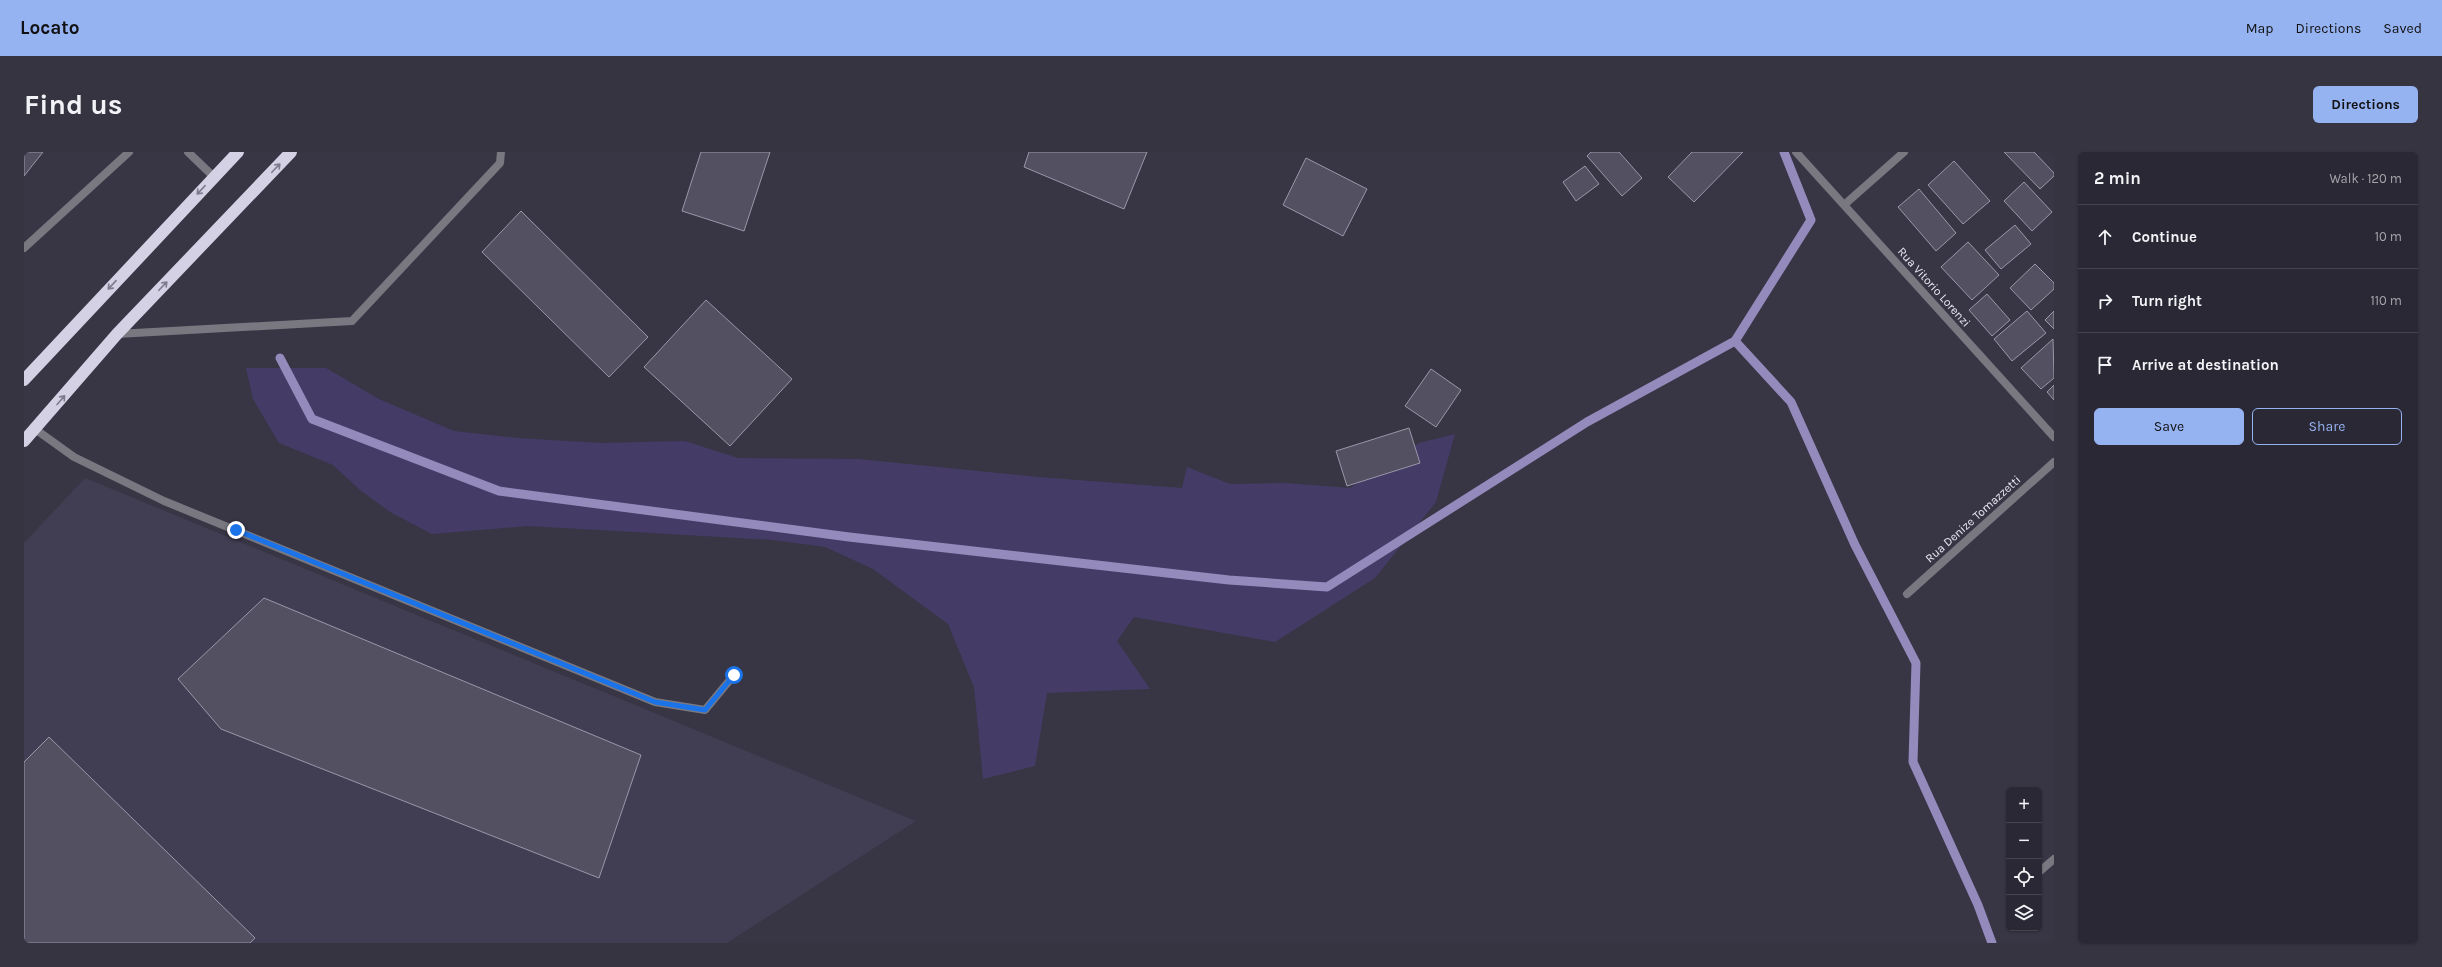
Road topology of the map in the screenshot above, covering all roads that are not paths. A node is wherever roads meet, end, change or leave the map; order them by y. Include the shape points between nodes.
1 (129, 152) edge
2 (188, 152) edge
3 (238, 152) edge
4 (291, 152) edge
5 (501, 152) edge
6 (1796, 152) edge
7 (1904, 152) edge
8 (214, 177) junction
9 (1844, 205) junction
10 (24, 248) edge
11 (117, 334) junction
12 (24, 380) edge
13 (35, 429) junction
14 (2054, 437) edge
15 (24, 441) edge
16 (2054, 462) edge
17 (1907, 594) dead end
18 (734, 675) dead end
19 (2054, 859) edge
20 (2042, 869) edge

1 - 10 street
2 - 8 street
3 - 8 highway
11 -> 4 highway
5 - 11 street via 500,163 352,321
6 - 9 street, Rua Vitorio Lorenzi
7 - 9 street
8 -> 12 highway
9 - 14 street, Rua Vitorio Lorenzi
13 -> 11 highway
13 - 15 highway
13 - 18 street via 74,457 164,500 655,702 705,710
16 - 17 street, Rua Denize Tomazzetti
19 - 20 street

